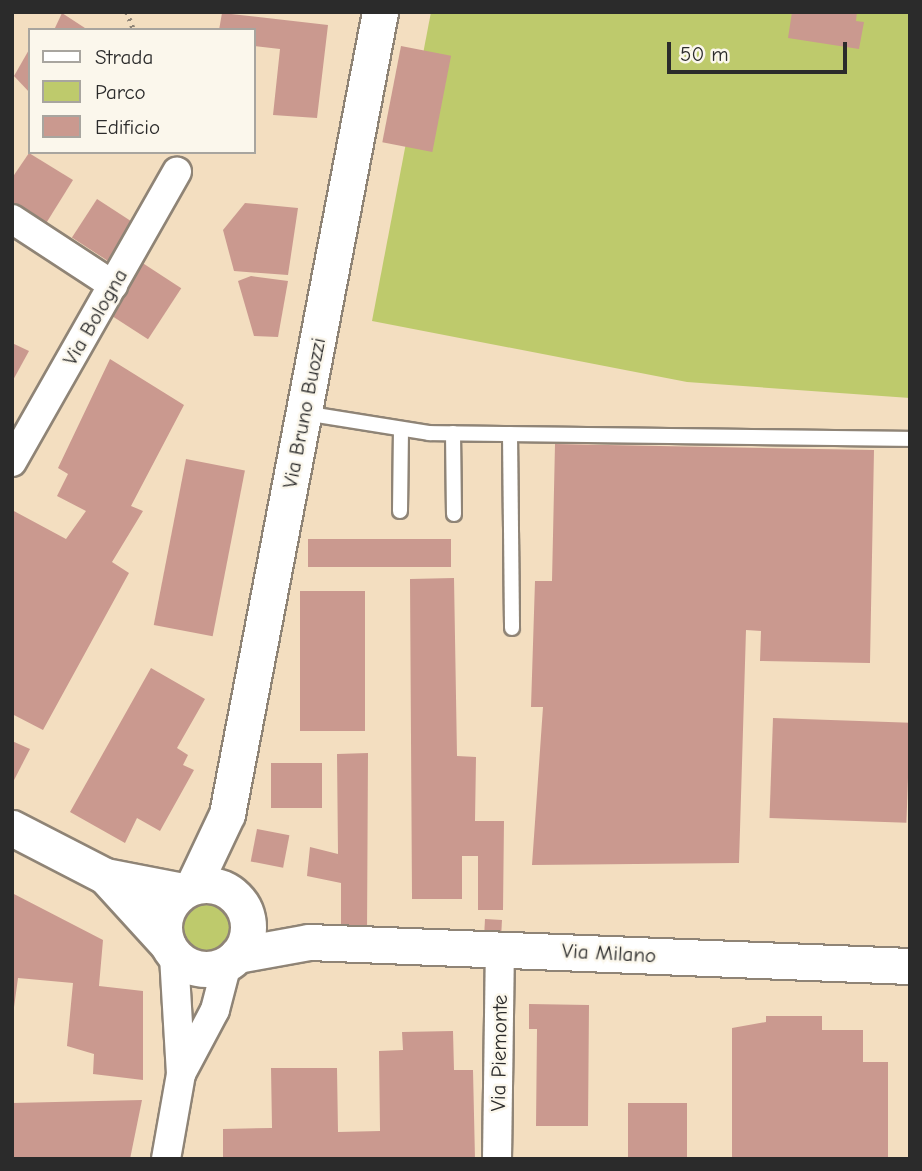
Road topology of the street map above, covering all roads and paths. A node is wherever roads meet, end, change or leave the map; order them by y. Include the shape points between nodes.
1 (380, 12) edge
2 (178, 162) edge
3 (12, 219) edge
4 (113, 285) junction
5 (304, 413) junction
6 (401, 431) junction
7 (453, 433) junction
8 (510, 434) junction
9 (910, 439) edge
10 (12, 462) edge
11 (400, 511) dead end
12 (454, 514) dead end
13 (512, 628) dead end
14 (227, 814) junction
15 (12, 828) edge
16 (105, 876) junction
17 (188, 889) junction
18 (239, 902) junction
19 (309, 942) junction
20 (500, 948) junction
21 (171, 950) junction
22 (232, 960) junction
23 (910, 966) edge
24 (181, 1074) junction
25 (166, 1159) edge
26 (497, 1159) edge

1 - 5 street, Via Bruno Buozzi
2 - 4 street, Via Bologna
3 - 4 street
4 - 10 street, Via Bologna
5 - 6 lane
5 - 14 street, Via Bruno Buozzi
6 - 7 lane
6 - 11 lane
7 - 8 lane
7 - 12 lane
8 - 9 lane
8 - 13 lane
14 - 17 street, Via Bruno Buozzi
14 - 18 street, Via Bruno Buozzi
15 - 16 street
16 - 17 street
16 - 21 street
17 - 18 street
17 - 21 street via 167,909
18 - 19 street, Via Milano
18 - 22 street via 248,934
19 - 20 street, Via Milano
19 - 22 street, Via Milano
20 - 23 street, Via Milano
20 - 26 street, Via Piemonte
21 - 22 street via 199,969
21 - 24 street
22 - 24 street via 215,1010
24 - 25 street

